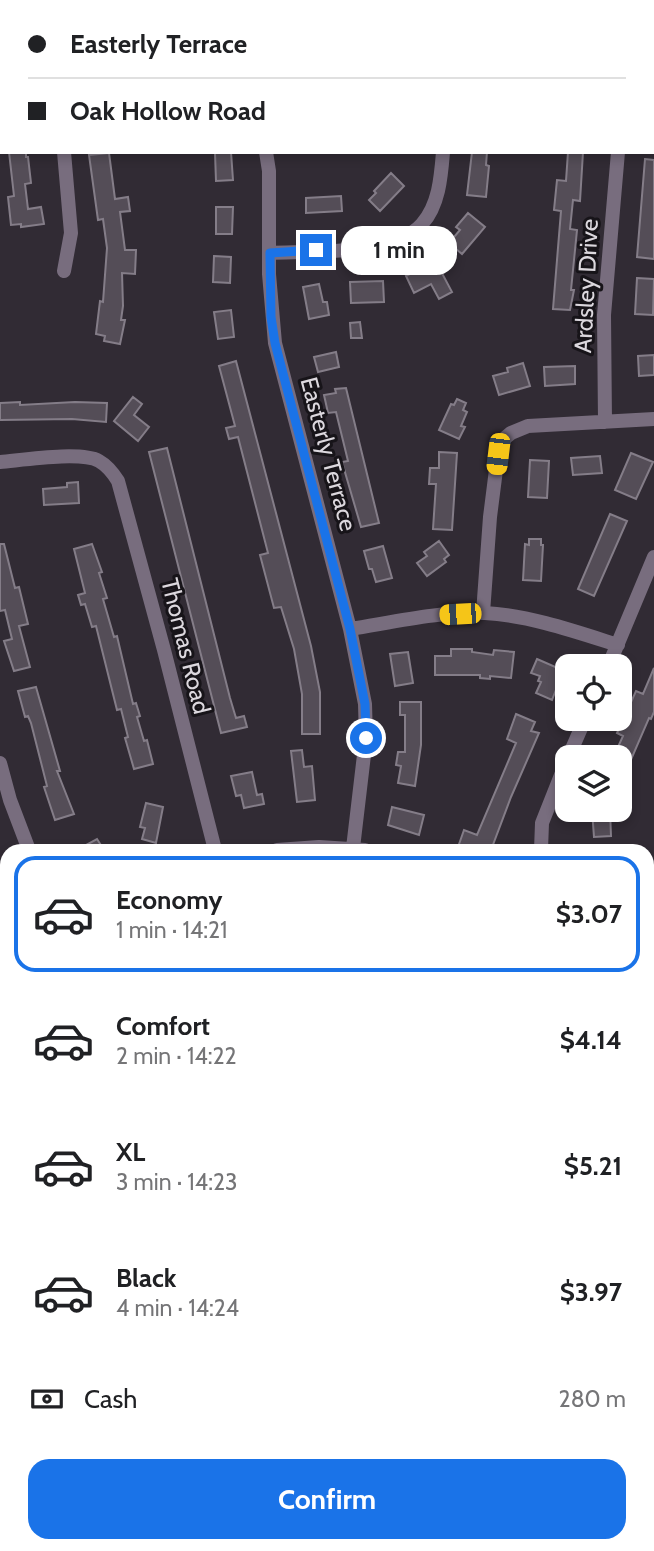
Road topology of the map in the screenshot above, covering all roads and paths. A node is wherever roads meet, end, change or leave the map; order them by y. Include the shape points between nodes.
1 (64, 154) edge
2 (267, 154) edge
3 (443, 154) edge
4 (618, 154) edge
5 (270, 253) junction
6 (64, 271) dead end
7 (654, 419) edge
8 (606, 422) junction
9 (0, 462) edge
10 (654, 557) edge
11 (483, 613) junction
12 (350, 629) junction
13 (618, 645) junction
14 (614, 654) edge
15 (0, 763) edge
16 (555, 791) edge
17 (27, 844) edge
18 (213, 844) edge
19 (359, 844) edge
20 (541, 844) edge

1 - 6 street via 71,233
2 - 5 street, Easterly Terrace
3 - 5 street via 433,207 412,234 361,248
4 - 8 street, Ardsley Drive via 604,315
5 - 12 street, Easterly Terrace via 275,343
7 - 8 street
8 - 11 street via 528,426 505,438 498,454 490,517
9 - 18 street, Thomas Road via 80,456 99,461 113,472 127,509
10 - 13 street
11 - 12 street
11 - 13 street
12 - 19 street, Easterly Terrace via 365,704
13 - 14 street
15 - 17 street
16 - 20 street via 542,823

